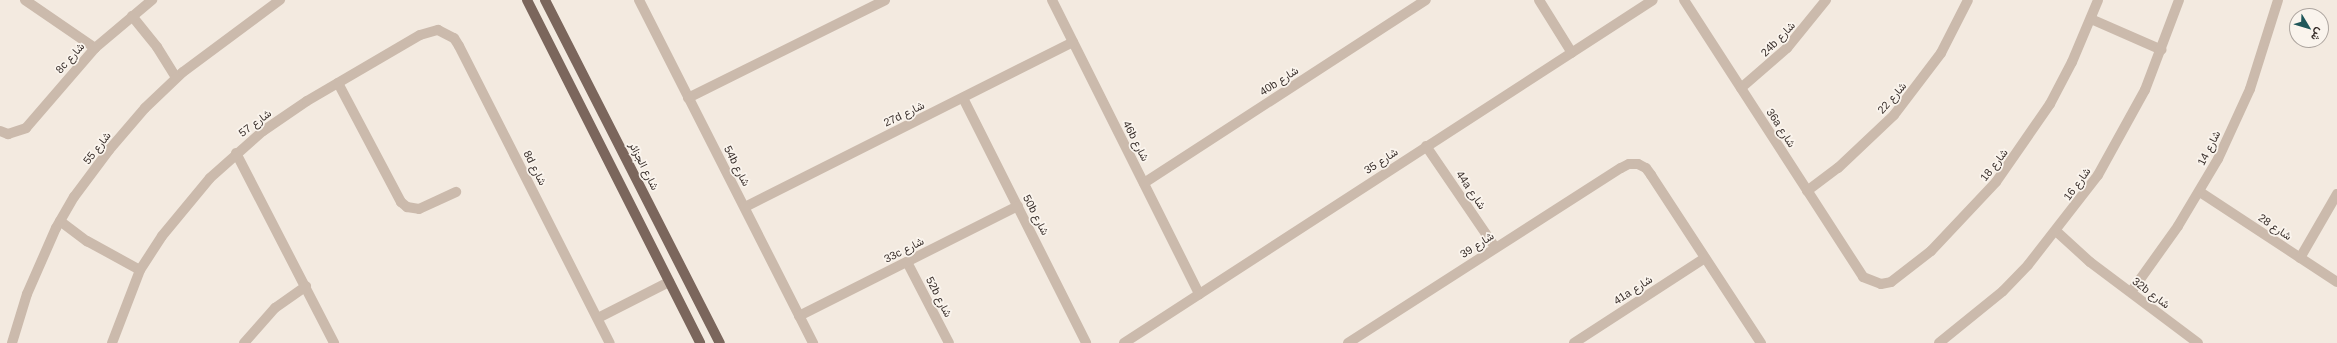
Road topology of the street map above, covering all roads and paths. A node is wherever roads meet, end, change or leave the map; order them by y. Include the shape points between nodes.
1 (25, 0) edge
2 (152, 0) edge
3 (280, 0) edge
4 (286, 0) edge
5 (527, 0) edge
6 (545, 0) edge
7 (639, 0) edge
8 (885, 0) edge
9 (1052, 0) edge
10 (1426, 0) edge
11 (1539, 0) edge
12 (1653, 0) edge
13 (1684, 0) edge
14 (1826, 0) edge
15 (1968, 0) edge
16 (2098, 0) edge
17 (2179, 0) edge
18 (2278, 0) edge
19 (263, 14) junction
20 (132, 16) junction
21 (2092, 19) junction
22 (420, 35) joint
23 (1073, 42) junction
24 (2164, 47) junction
25 (95, 48) junction
26 (1572, 53) junction
27 (180, 75) junction
28 (338, 83) junction
29 (1741, 88) junction
30 (688, 98) junction
31 (963, 98) junction
32 (0, 131) edge
33 (1426, 146) junction
34 (236, 153) junction
35 (1144, 183) junction
36 (1807, 191) junction
37 (456, 192) dead end
38 (2200, 192) junction
39 (2337, 194) edge
40 (1018, 206) junction
41 (745, 207) junction
42 (58, 224) junction
43 (2054, 234) junction
44 (1495, 247) junction
45 (1705, 258) junction
46 (2300, 258) junction
47 (907, 262) junction
48 (140, 270) junction
49 (1858, 270) joint
50 (669, 282) junction
51 (2337, 282) edge
52 (306, 286) junction
53 (2130, 292) junction
54 (1199, 294) junction
55 (799, 316) junction
56 (598, 318) junction
57 (12, 343) edge
58 (112, 343) edge
59 (244, 343) edge
60 (334, 343) edge
61 (610, 343) edge
62 (700, 343) edge
63 (720, 343) edge
64 (813, 343) edge
65 (949, 343) edge
66 (1086, 343) edge
67 (1124, 343) edge
68 (1348, 343) edge
69 (1574, 343) edge
70 (1761, 343) edge
71 (1939, 343) edge
72 (2198, 343) edge

1 - 25 street
2 - 20 street, 8c شارع
3 - 19 street, شارع 55
4 - 19 street, شارع 55
5 - 50 main road
6 - 63 main road, شارع الجزائر
7 - 30 street, 54b شارع
8 - 30 street
9 - 23 street, 46b شارع
10 - 35 street, 40b شارع
11 - 26 street
12 - 26 street, شارع 35
13 - 29 street, 36a شارع
14 - 29 street, 24b شارع via 1787,48
15 - 36 street, شارع 22 via 1941,53 1894,115 1838,168
16 - 21 street, شارع 18
17 - 24 street, شارع 16
18 - 38 street, شارع 14 via 2250,89
19 - 27 street, شارع 55
20 - 25 street, 8c شارع
20 - 27 street
21 - 24 street
21 - 49 street, شارع 18 via 2072,62 2029,138 1965,218 1931,251 1891,282 1871,283
22 - 28 street, شارع 57
22 - 56 street, 8d شارع via 438,30 454,38
23 - 31 street, 27d شارع
23 - 35 street, 46b شارع
24 - 43 street, شارع 16 via 2121,137 2098,175
25 - 32 street, 8c شارع via 32,121 18,132
26 - 33 street, شارع 35
27 - 42 street, شارع 55 via 145,108 109,150
28 - 34 street, شارع 57 via 285,116
28 - 37 street via 401,202 407,207 420,209
29 - 36 street, 36a شارع
30 - 41 street, 54b شارع
31 - 40 street, 50b شارع
31 - 41 street, 27d شارع
33 - 44 street, 44a شارع
33 - 54 street, شارع 35
34 - 48 street, شارع 57 via 185,206
34 - 52 street
35 - 54 street, 46b شارع
36 - 49 street, 36a شارع
38 - 46 street, شارع 28
38 - 53 street, شارع 14
39 - 46 street
40 - 47 street, 33c شارع
40 - 66 street, 50b شارع
41 - 55 street, 54b شارع
42 - 48 street
42 - 57 street, شارع 55 via 27,294
43 - 53 street, 32b شارع
43 - 71 street, شارع 16 via 2002,291
44 - 45 street, شارع 39 via 1621,168 1629,164 1638,164 1646,168
44 - 68 street, شارع 39
45 - 69 street, 41a شارع
45 - 70 street
46 - 51 street, شارع 28
47 - 55 street, 33c شارع
47 - 65 street, 52b شارع
48 - 58 street, شارع 57
50 - 56 street
50 - 62 main road
52 - 59 street via 275,308
52 - 60 street
53 - 72 street, 32b شارع
54 - 67 street, شارع 35
55 - 64 street, 54b شارع
56 - 61 street, 8d شارع

